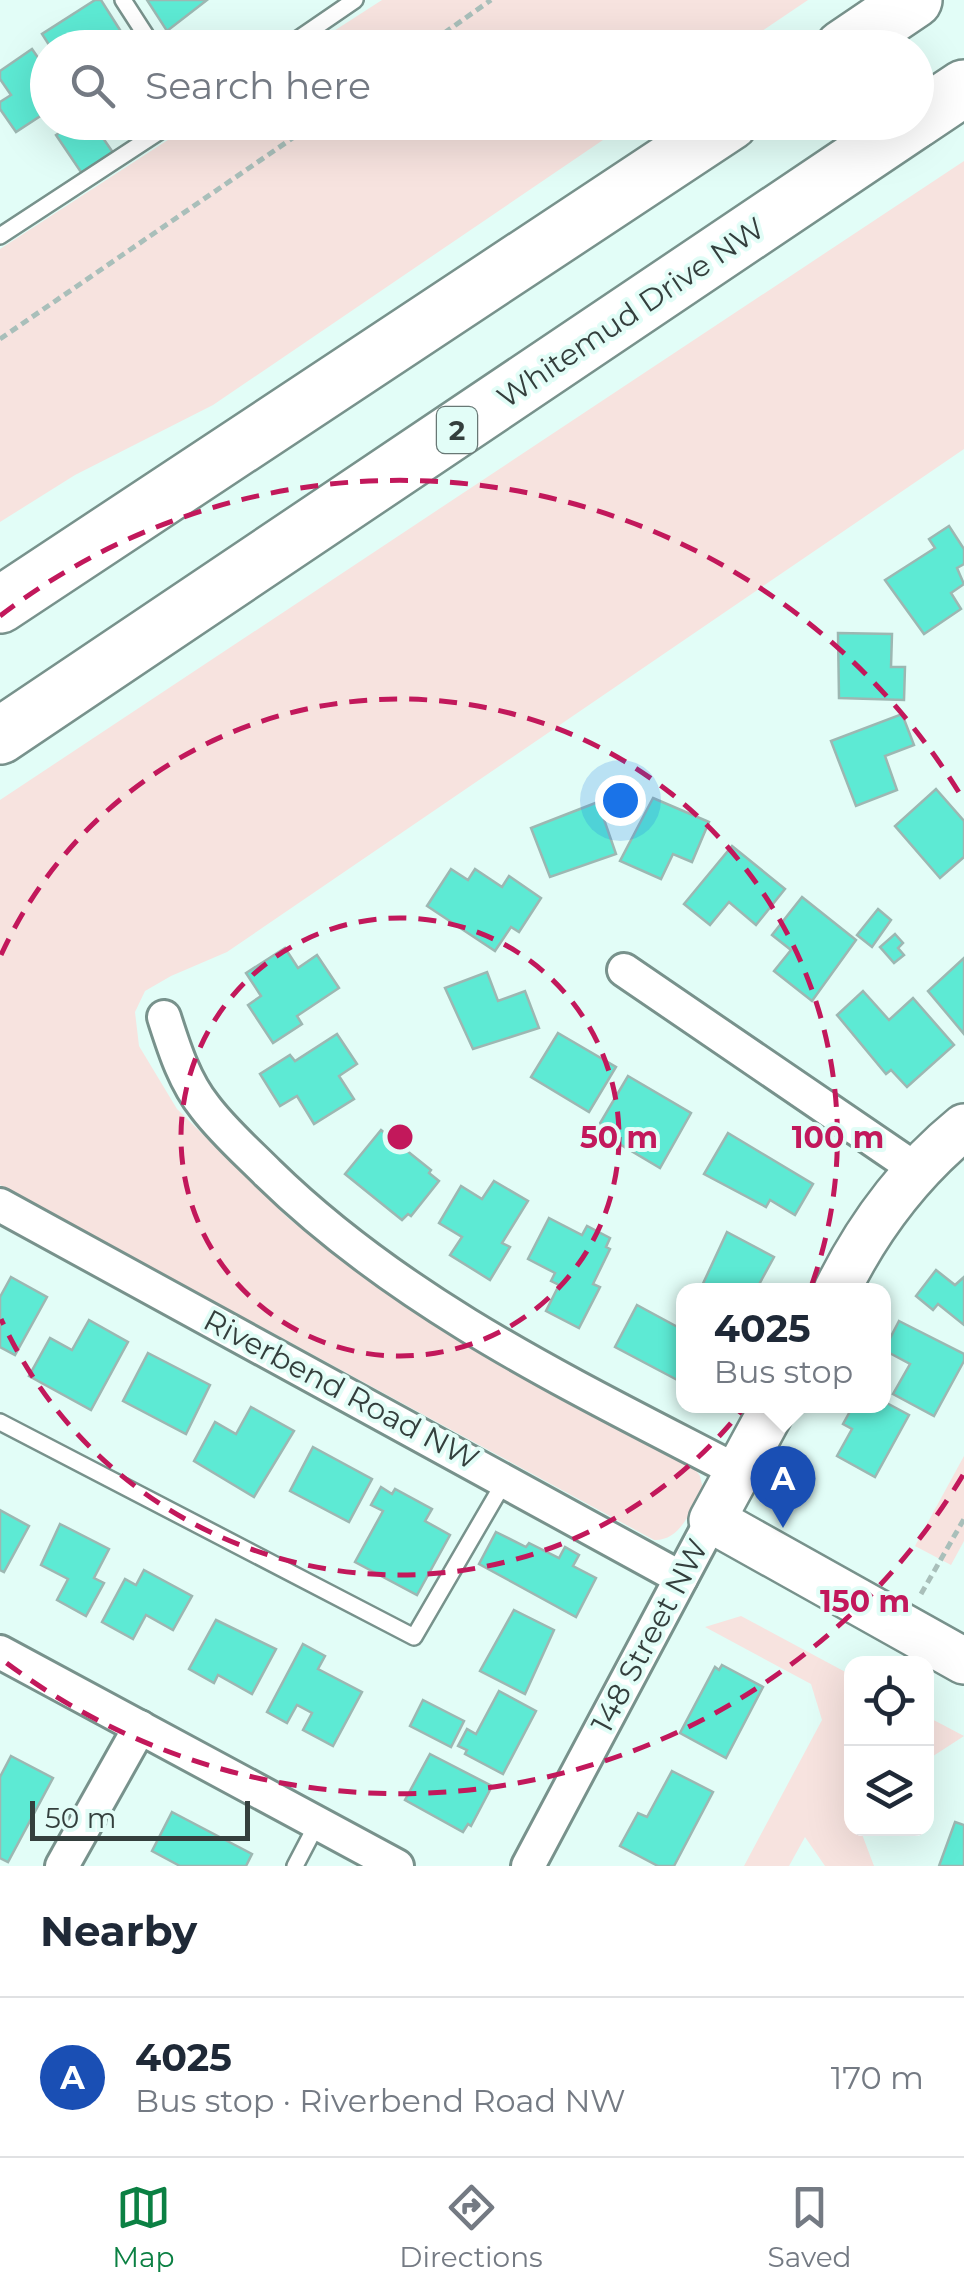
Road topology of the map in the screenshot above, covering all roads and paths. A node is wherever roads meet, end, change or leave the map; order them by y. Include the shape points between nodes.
1 (122, 0) edge
2 (355, 0) edge
3 (492, 0) edge
4 (871, 0) edge
5 (914, 0) edge
6 (142, 30) edge
7 (311, 30) edge
8 (449, 30) edge
9 (831, 30) edge
10 (870, 30) edge
11 (964, 88) edge
12 (934, 108) edge
13 (147, 140) edge
14 (290, 140) edge
15 (682, 140) edge
16 (703, 140) edge
17 (887, 140) edge
18 (0, 236) edge
19 (498, 276) junction
20 (0, 338) edge
21 (0, 605) edge
22 (0, 736) edge
23 (624, 970) dead end
24 (164, 1017) dead end
25 (964, 1127) edge
26 (917, 1170) junction
27 (0, 1205) edge
28 (841, 1283) edge
29 (770, 1413) edge
30 (0, 1422) edge
31 (737, 1472) junction
32 (506, 1479) junction
33 (964, 1518) edge
34 (712, 1520) junction
35 (682, 1578) junction
36 (903, 1626) junction
37 (0, 1652) edge
38 (964, 1660) edge
39 (140, 1727) junction
40 (318, 1822) junction
41 (62, 1866) edge
42 (295, 1866) edge
43 (397, 1866) edge
44 (528, 1866) edge

1 - 6 lane
2 - 7 lane
3 - 8 path
4 - 9 highway
5 - 10 highway
11 - 12 highway, Whitemud Drive NW / 2
13 - 18 lane
14 - 20 path
15 - 19 highway
16 - 19 highway
17 - 22 highway, Whitemud Drive NW / 2
19 - 21 highway
23 - 26 street
24 - 31 street via 203,1106 332,1231 487,1339
25 - 26 street
26 - 28 street
27 - 32 street, Riverbend Road NW
29 - 31 street, 148 Street NW
30 - 32 lane via 414,1637
31 - 34 street, 148 Street NW
32 - 35 street, Riverbend Road NW
33 - 36 path
34 - 35 street, 148 Street NW
34 - 36 street
35 - 44 street, 148 Street NW
36 - 38 street
37 - 39 street
39 - 40 street
39 - 41 street
40 - 42 lane
40 - 43 street

